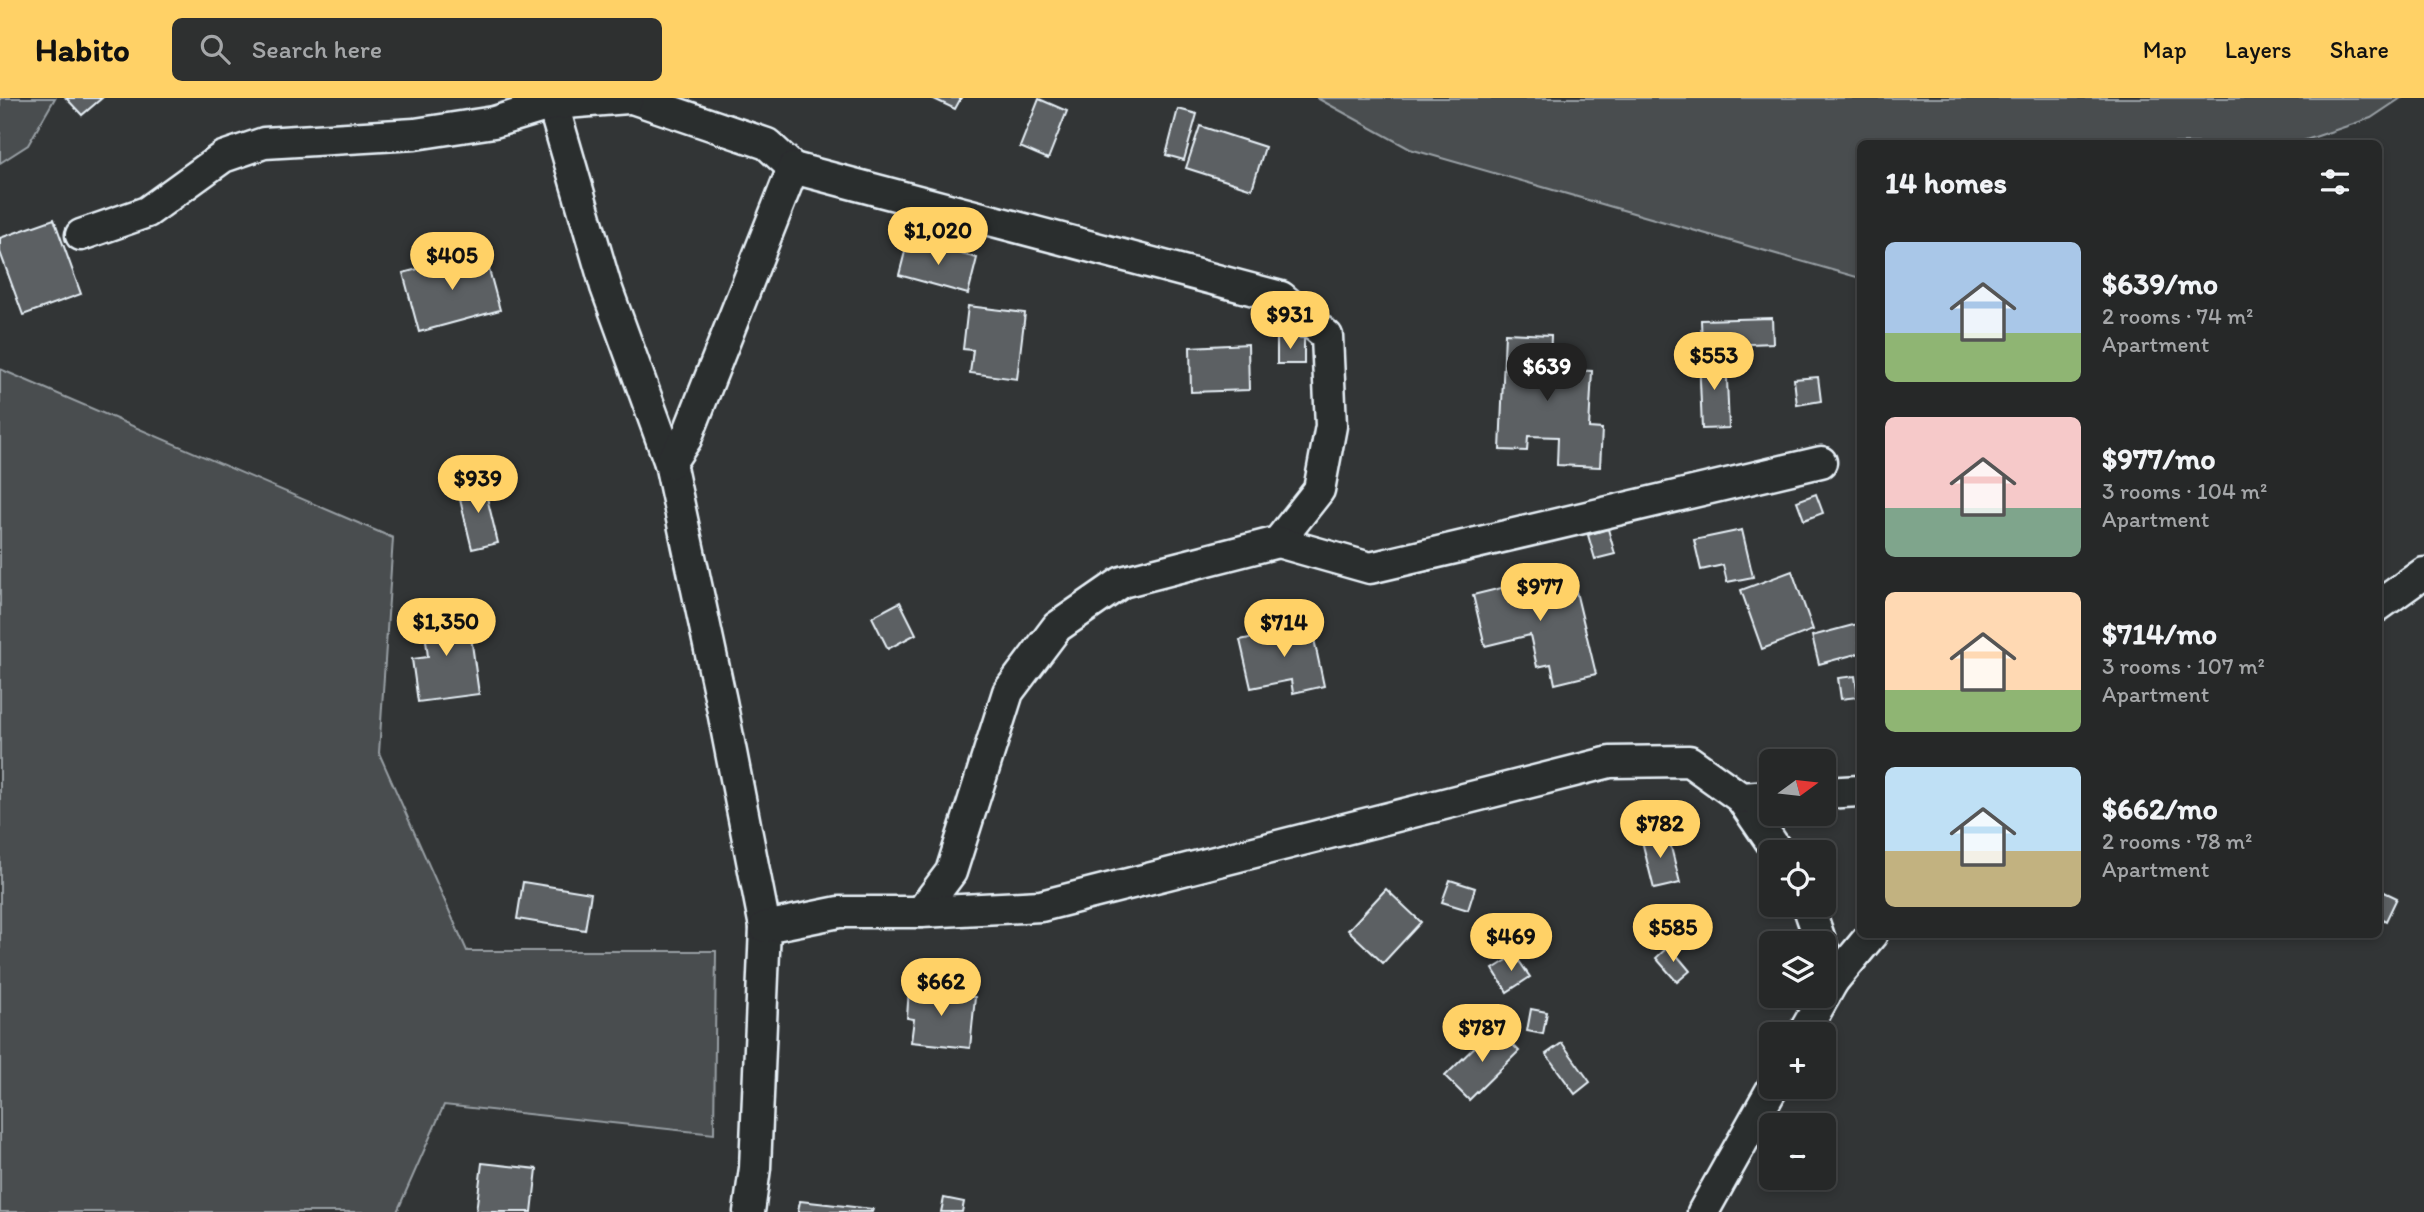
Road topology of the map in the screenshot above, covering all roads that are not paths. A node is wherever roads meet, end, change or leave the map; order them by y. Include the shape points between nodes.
1 (630, 98) edge
2 (552, 101) edge
3 (793, 169) junction
4 (81, 235) dead end
5 (1821, 462) dead end
6 (670, 463) junction
7 (1278, 542) junction
8 (2424, 573) edge
9 (2382, 603) edge
10 (1857, 791) edge
11 (1836, 792) edge
12 (1759, 797) edge
13 (1741, 798) junction
14 (1770, 840) edge
15 (921, 912) junction
16 (765, 927) junction
17 (1869, 938) edge
18 (1836, 977) edge
19 (1766, 1099) edge
20 (749, 1212) edge
21 (1703, 1212) edge

1 - 2 street
1 - 3 street via 767,144
2 - 4 street via 494,122 415,134 264,144 223,157 147,212
2 - 6 street via 606,287
3 - 6 street via 686,439
3 - 7 street via 1281,297 1327,336 1331,426 1319,490
5 - 7 street via 1370,568
6 - 16 street
7 - 15 street via 1122,582 1057,627 1008,692 951,872
8 - 9 street
10 - 11 street
12 - 13 street
13 - 14 street
13 - 15 street via 1689,761 1610,762 1041,906
15 - 16 street via 839,912
16 - 20 street via 755,1168
17 - 18 street
19 - 21 street

